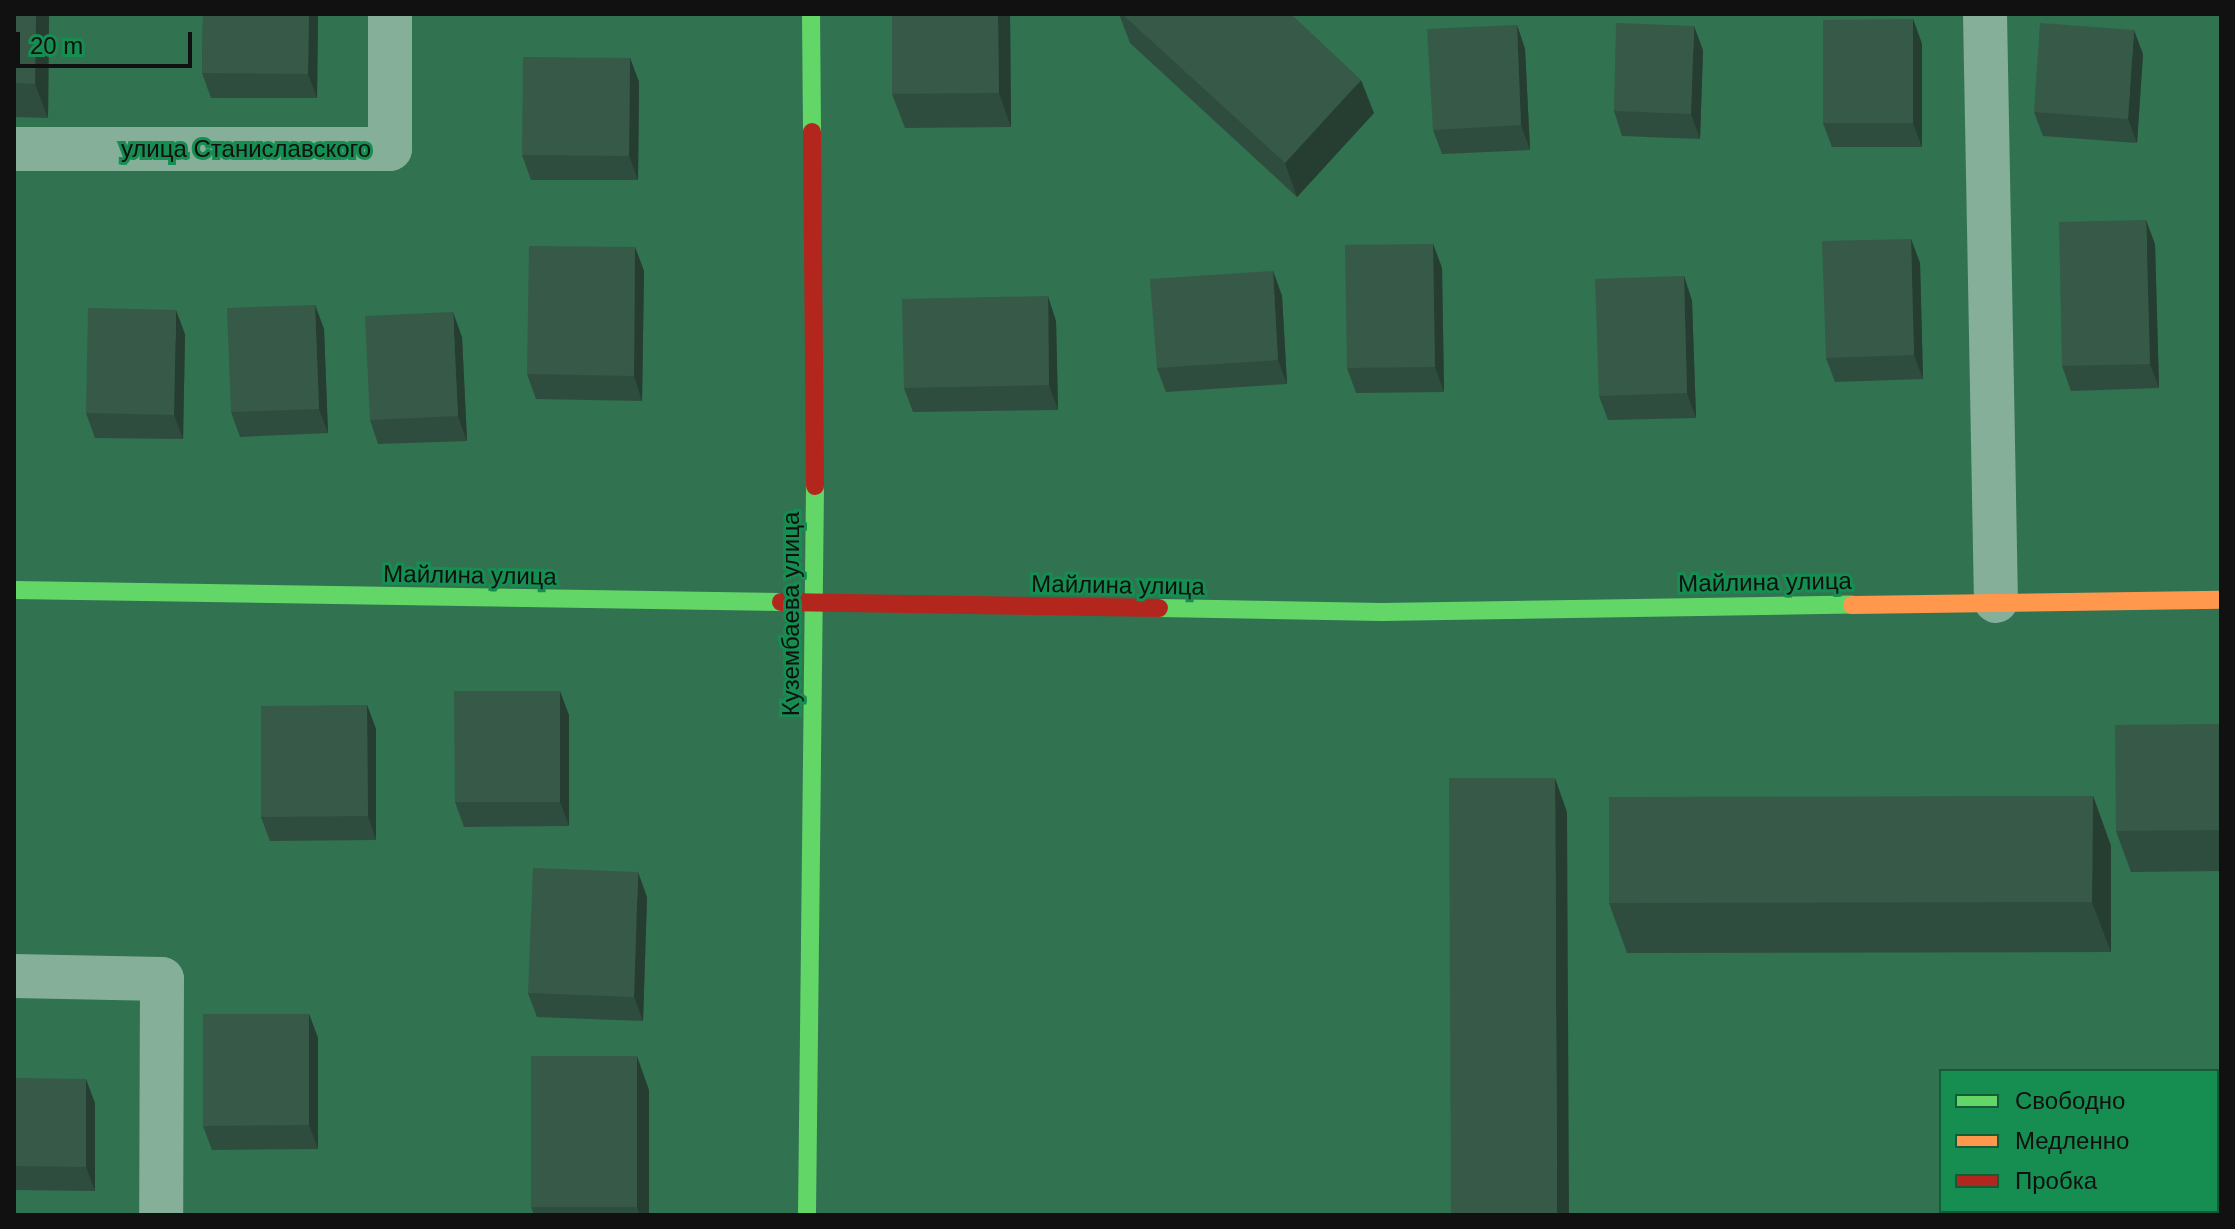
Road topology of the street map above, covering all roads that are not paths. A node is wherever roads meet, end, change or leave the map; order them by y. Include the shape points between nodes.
1 (390, 14) edge
2 (811, 14) edge
3 (1985, 14) edge
4 (14, 149) edge
5 (14, 590) edge
6 (2221, 600) edge
7 (1996, 601) junction
8 (816, 605) junction
9 (14, 976) edge
10 (161, 1215) edge
11 (807, 1215) edge

1 - 4 street, улица Станиславского via 390,149
2 - 8 main road, Кузембаева улица
3 - 7 street
5 - 8 main road, Майлина улица
6 - 7 main road, Майлина улица
7 - 8 main road, Майлина улица via 1382,612
8 - 11 main road, Кузембаева улица
9 - 10 street via 162,979

